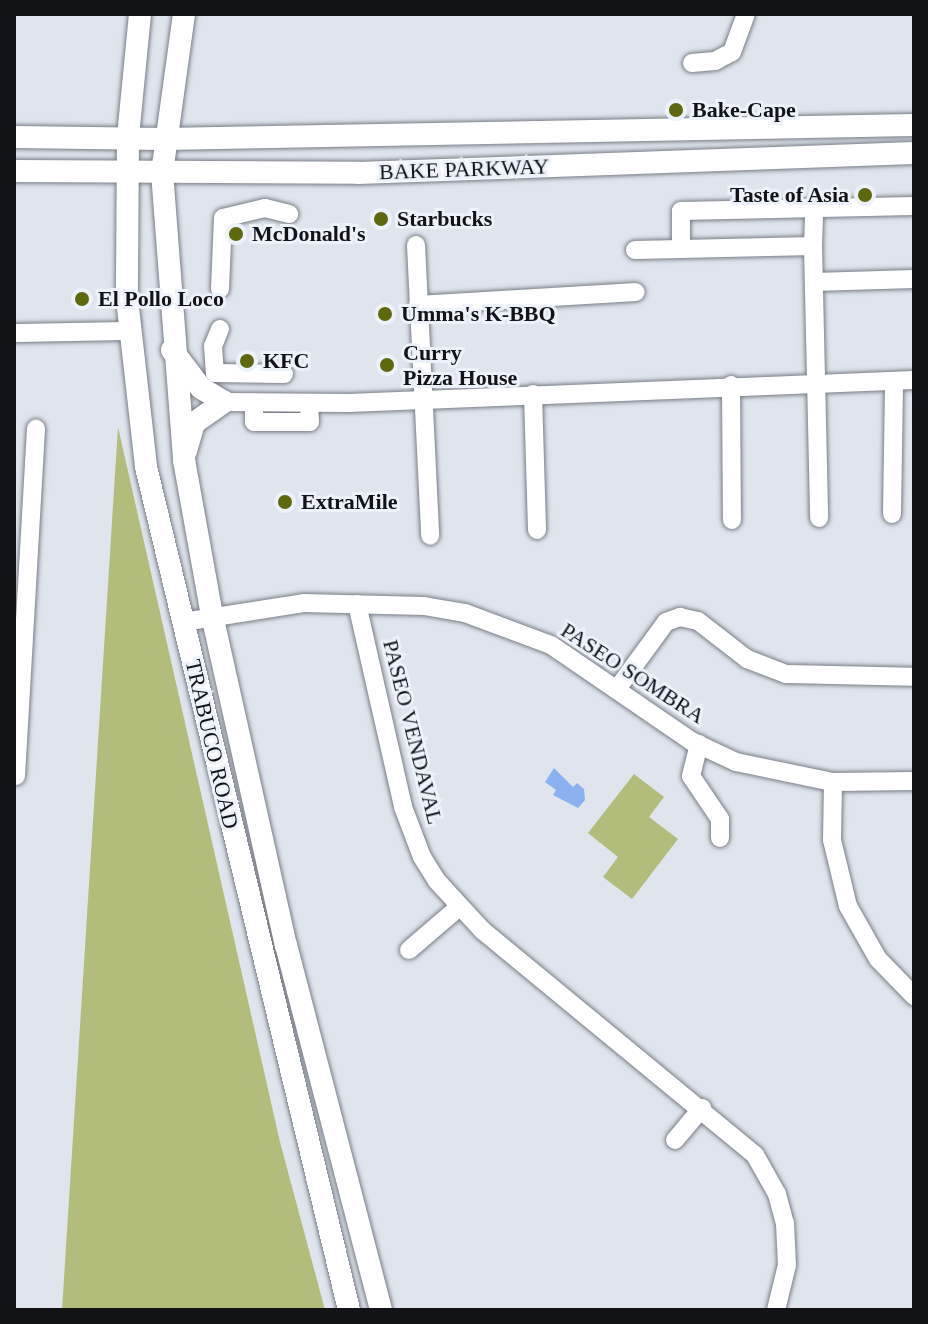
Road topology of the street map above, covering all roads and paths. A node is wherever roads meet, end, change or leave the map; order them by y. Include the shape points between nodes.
1 (140, 14) edge
2 (184, 14) edge
3 (746, 14) edge
4 (692, 63) dead end
5 (914, 125) edge
6 (14, 137) edge
7 (128, 137) junction
8 (164, 139) junction
9 (914, 153) edge
10 (14, 171) edge
11 (128, 171) junction
12 (162, 172) junction
13 (914, 206) edge
14 (814, 208) junction
15 (289, 214) dead end
16 (416, 245) dead end
17 (813, 246) junction
18 (681, 249) junction
19 (635, 250) dead end
20 (914, 279) edge
21 (814, 282) junction
22 (220, 289) dead end
23 (636, 292) dead end
24 (418, 305) junction
25 (220, 329) dead end
26 (130, 331) junction
27 (14, 333) edge
28 (172, 350) junction
29 (284, 374) dead end
30 (914, 380) edge
31 (894, 381) junction
32 (816, 382) junction
33 (731, 385) junction
34 (533, 394) junction
35 (421, 400) junction
36 (224, 402) junction
37 (36, 429) dead end
38 (184, 460) junction
39 (892, 514) dead end
40 (819, 518) dead end
41 (732, 520) dead end
42 (537, 530) dead end
43 (430, 536) dead end
44 (357, 604) junction
45 (212, 615) junction
46 (183, 622) junction
47 (18, 658) edge
48 (914, 677) edge
49 (617, 689) junction
50 (699, 744) junction
51 (16, 776) edge
52 (914, 781) edge
53 (833, 782) junction
54 (720, 838) dead end
55 (459, 907) junction
56 (409, 950) dead end
57 (914, 996) edge
58 (323, 1087) junction
59 (294, 1094) junction
60 (702, 1108) junction
61 (675, 1140) dead end
62 (349, 1310) edge
63 (381, 1310) edge
64 (776, 1310) edge

1 - 7 main road, TRABUCO ROAD
2 - 8 main road, TRABUCO ROAD
3 - 4 street via 732,52 715,61
5 - 8 main road, BAKE PARKWAY
6 - 7 main road, BAKE PARKWAY
7 - 8 main road, BAKE PARKWAY
7 - 11 main road, TRABUCO ROAD
8 - 12 main road, TRABUCO ROAD
9 - 12 main road, BAKE PARKWAY via 358,173
10 - 11 main road, BAKE PARKWAY
11 - 12 main road, BAKE PARKWAY
11 - 26 main road, TRABUCO ROAD
12 - 28 main road, TRABUCO ROAD
13 - 14 street
14 - 17 street
14 - 18 street via 681,211
15 - 22 street via 265,208 223,218
16 - 24 street
17 - 18 street
17 - 21 street
18 - 19 street
20 - 21 street
21 - 32 street
23 - 24 street
24 - 35 street
25 - 29 street via 213,346 215,373
26 - 27 street
26 - 46 main road, TRABUCO ROAD via 146,467
28 - 36 main road via 201,388
28 - 38 main road, TRABUCO ROAD
30 - 31 street
31 - 32 street
31 - 39 street
32 - 33 street
32 - 40 street
33 - 34 street
33 - 41 street
34 - 35 street
34 - 42 street
35 - 36 street via 309,403 254,412
35 - 43 street
36 - 38 main road via 194,423
37 - 47 street
38 - 45 main road, TRABUCO ROAD
44 - 45 street, PASEO SOMBRA via 304,603
44 - 49 street, PASEO SOMBRA via 424,606 486,618 551,645
44 - 55 street, PASEO VENDAVAL via 411,830 437,881
45 - 46 street, PASEO SOMBRA
45 - 58 main road, TRABUCO ROAD
46 - 59 main road, TRABUCO ROAD
47 - 51 street
48 - 49 street via 786,674 747,659 698,621 680,617 666,622
49 - 50 street, PASEO SOMBRA
50 - 53 street, PASEO SOMBRA via 757,768
50 - 54 street via 691,776 720,819
52 - 53 street, PASEO SOMBRA
53 - 57 street via 832,840 848,906 878,959
55 - 56 street
55 - 60 street, PASEO VENDAVAL
58 - 59 main road
58 - 63 main road, TRABUCO ROAD
59 - 62 main road, TRABUCO ROAD
60 - 61 street
60 - 64 street, PASEO VENDAVAL via 744,1142 777,1194 787,1265

